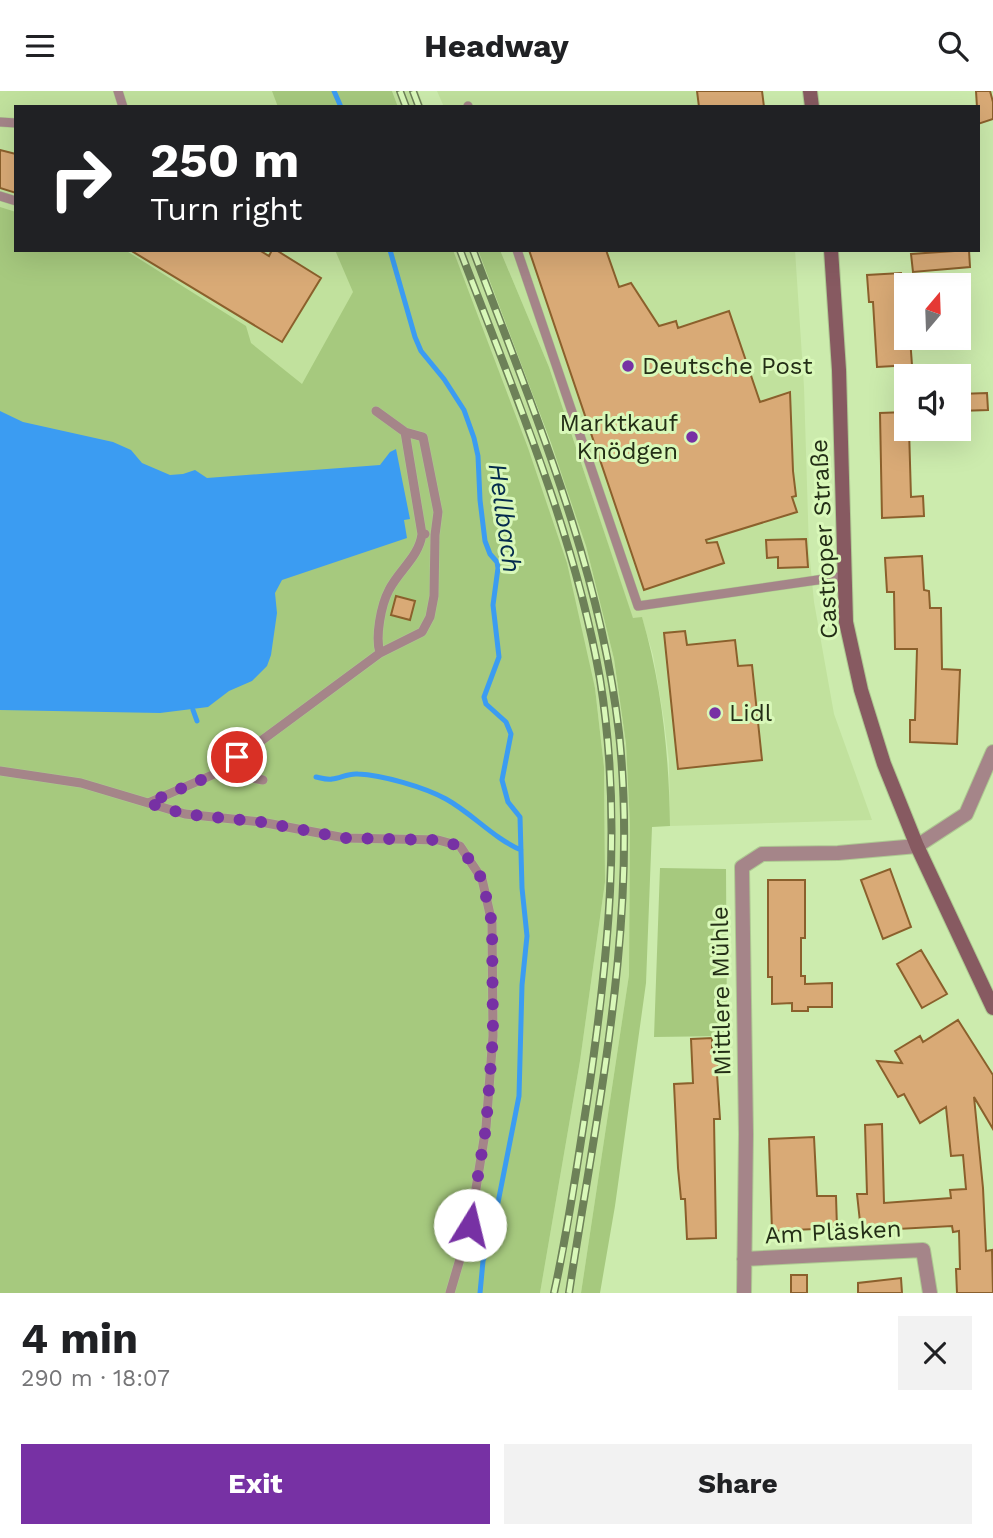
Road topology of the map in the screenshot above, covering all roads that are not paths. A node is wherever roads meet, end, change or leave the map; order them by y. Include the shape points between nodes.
1 (518, 252) edge
2 (831, 252) edge
3 (376, 411) dead end
4 (405, 432) junction
5 (422, 534) junction
6 (435, 535) junction
7 (845, 576) junction
8 (380, 653) junction
9 (993, 752) edge
10 (0, 771) edge
11 (219, 772) junction
12 (262, 780) dead end
13 (148, 803) junction
14 (917, 846) junction
15 (993, 1008) edge
16 (744, 1259) junction
17 (450, 1293) edge
18 (744, 1293) edge
19 (930, 1293) edge

1 - 7 lane via 638,606
2 - 7 main road, Castroper Straße
3 - 4 lane
4 - 5 lane
4 - 6 lane via 423,437 438,512
5 - 6 lane
5 - 8 lane via 412,559 388,591 376,641
6 - 8 lane via 430,617 422,632
7 - 14 main road, Castroper Straße via 846,622 861,689 884,764
8 - 11 lane
9 - 14 street via 965,814
10 - 13 lane via 81,783
11 - 12 lane
11 - 13 lane
13 - 17 lane via 185,814 345,838 438,840 460,846 482,879 492,923 493,1036 486,1127 470,1225
14 - 15 main road, Castroper Straße
14 - 16 street, Mittlere Mühle via 762,855 742,867
16 - 18 street, Mittlere Mühle
16 - 19 street, Am Pläsken via 923,1250

